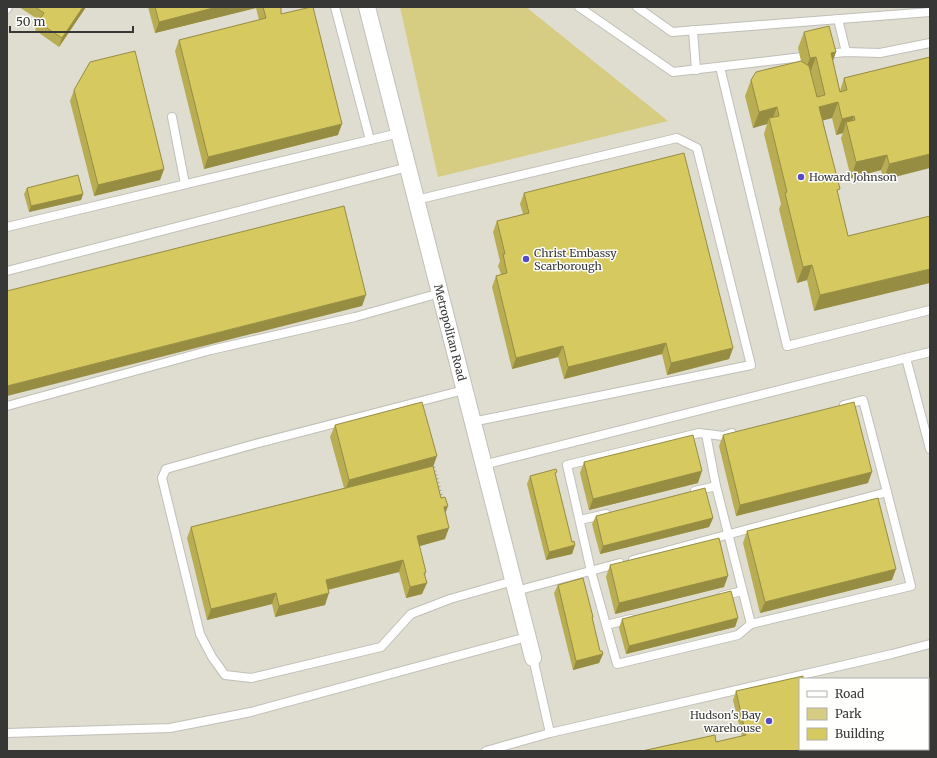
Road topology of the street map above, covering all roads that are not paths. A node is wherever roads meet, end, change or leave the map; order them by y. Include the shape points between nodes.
1 (335, 7) edge
2 (367, 7) edge
3 (579, 7) edge
4 (637, 7) edge
5 (930, 12) edge
6 (838, 19) junction
7 (693, 30) junction
8 (930, 43) edge
9 (846, 52) junction
10 (720, 67) junction
11 (696, 70) junction
12 (172, 117) dead end
13 (399, 133) junction
14 (370, 140) junction
15 (408, 167) junction
16 (185, 184) junction
17 (416, 200) junction
18 (7, 227) edge
19 (7, 271) edge
20 (440, 293) junction
21 (930, 310) edge
22 (930, 352) edge
23 (906, 358) junction
24 (464, 390) junction
25 (7, 406) edge
26 (834, 407) edge
27 (472, 422) junction
28 (738, 432) edge
29 (706, 434) junction
30 (930, 449) edge
31 (483, 465) junction
32 (716, 486) junction
33 (887, 492) junction
34 (685, 494) edge
35 (617, 511) edge
36 (580, 520) junction
37 (728, 534) junction
38 (591, 571) junction
39 (514, 586) junction
40 (742, 591) junction
41 (712, 599) edge
42 (636, 618) edge
43 (751, 624) junction
44 (606, 625) junction
45 (527, 637) junction
46 (930, 644) edge
47 (533, 658) joint
48 (7, 733) edge
49 (550, 733) junction
50 (486, 751) edge

1 - 14 lane
2 - 13 street, Metropolitan Road
3 - 11 lane via 673,72
4 - 7 lane via 672,32
5 - 6 lane
6 - 7 lane
6 - 9 lane
7 - 11 lane
8 - 9 lane via 880,53
9 - 10 lane
10 - 11 lane
10 - 21 lane via 786,346
12 - 16 lane
13 - 14 lane
13 - 15 street, Metropolitan Road
14 - 16 lane
15 - 17 street, Metropolitan Road
15 - 19 lane
16 - 18 lane
17 - 20 street, Metropolitan Road
17 - 27 lane via 677,138 697,148 750,365
20 - 24 street, Metropolitan Road
20 - 25 lane via 355,317 210,350
22 - 23 lane
23 - 30 lane
23 - 31 lane
24 - 27 street, Metropolitan Road
24 - 39 lane via 166,469 162,478 200,634 212,657 226,675 251,678 381,647 411,614 450,599
26 - 33 lane via 863,400
27 - 31 street, Metropolitan Road
28 - 29 lane via 723,436
29 - 32 lane
29 - 36 lane via 699,433 567,465
31 - 39 street, Metropolitan Road
32 - 34 lane
32 - 37 lane
33 - 37 lane
33 - 43 lane via 911,586
35 - 36 lane
36 - 38 lane
37 - 38 lane
37 - 40 lane
38 - 39 lane
38 - 44 lane
39 - 45 street, Metropolitan Road
40 - 41 lane
40 - 43 lane
42 - 44 lane
43 - 44 lane via 738,635 617,664
45 - 47 street, Metropolitan Road
45 - 48 lane via 252,712 170,728
46 - 49 lane
47 - 49 lane
49 - 50 lane

